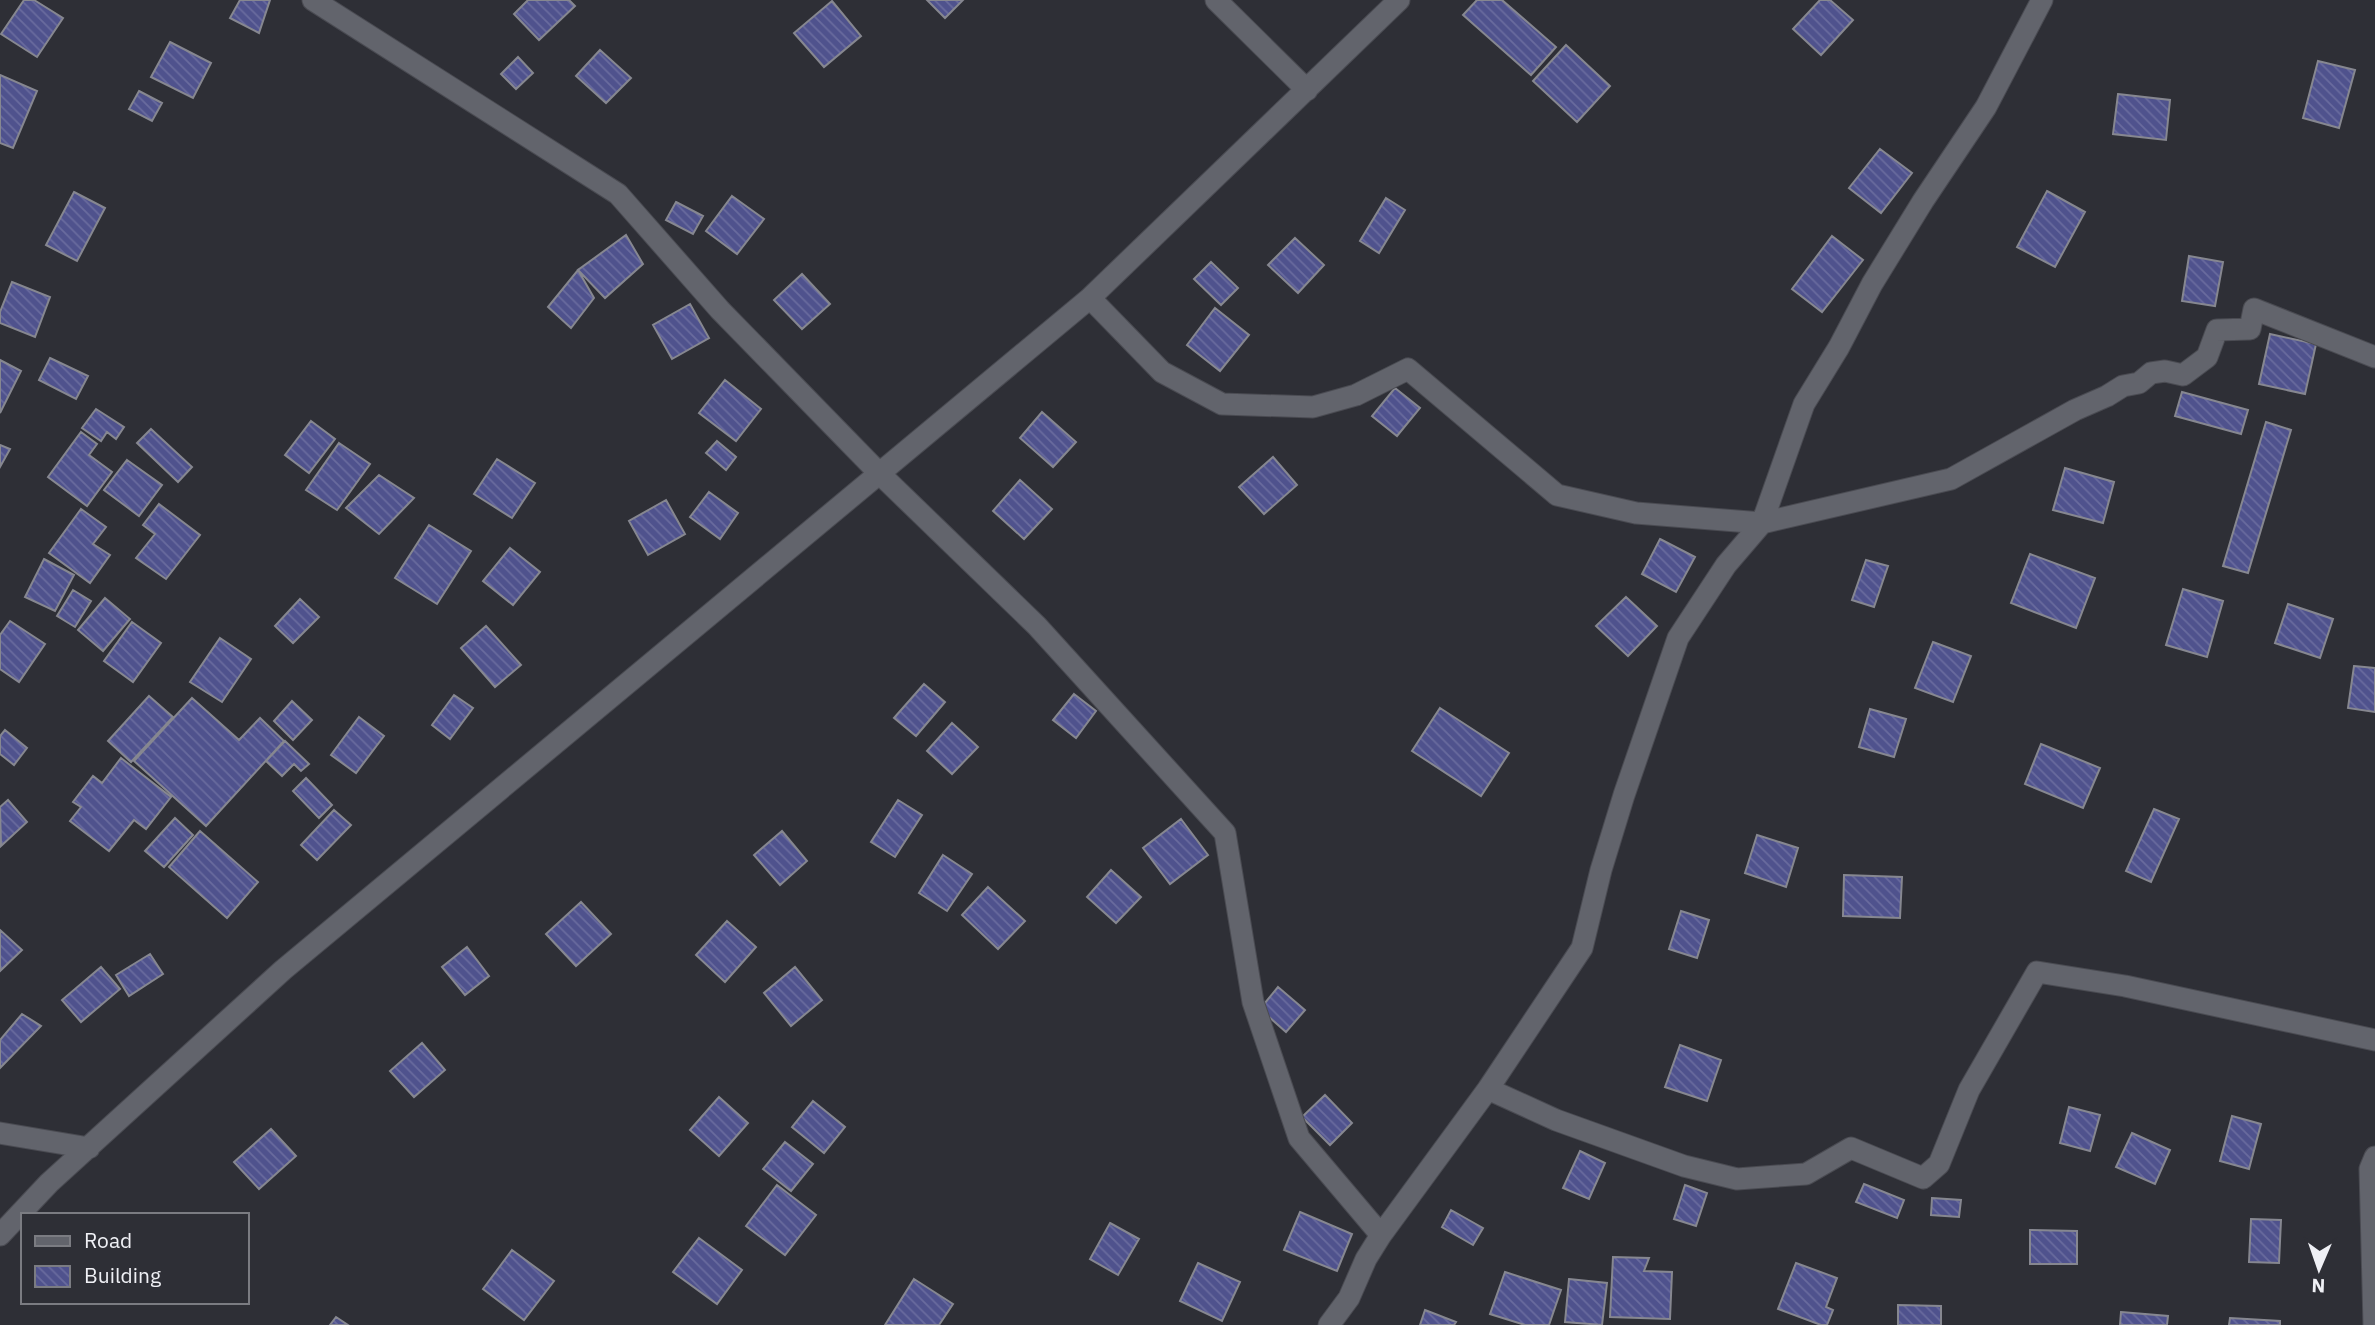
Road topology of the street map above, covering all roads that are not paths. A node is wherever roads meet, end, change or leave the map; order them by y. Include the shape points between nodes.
1 (313, 0) edge
2 (1216, 0) edge
3 (1399, 0) edge
4 (2042, 0) edge
5 (1307, 90) junction
6 (1090, 299) junction
7 (2375, 357) edge
8 (879, 473) junction
9 (1762, 523) junction
10 (2375, 1040) edge
11 (1488, 1089) junction
12 (0, 1133) edge
13 (89, 1148) junction
14 (2375, 1157) edge
15 (0, 1235) edge
16 (1381, 1236) junction
17 (1329, 1325) edge
18 (2374, 1325) edge

1 - 8 street via 618,194 720,310
2 - 5 street
3 - 5 street
4 - 9 street via 1986,107 1872,284 1804,404
5 - 6 street
6 - 8 street
6 - 9 street via 1162,372 1223,404 1313,407 1356,395 1408,369 1558,495 1636,513
7 - 9 street via 2254,309 2250,329 2217,330 2207,357 2183,375 2151,373 1951,479
8 - 13 street via 284,971
8 - 16 street via 1037,626 1225,833 1252,1002 1299,1138
9 - 11 street via 1726,565 1678,638 1624,795 1581,948
10 - 11 street via 2037,971 1969,1090 1939,1164 1923,1178 1851,1148 1806,1174 1737,1179 1684,1166 1556,1120
11 - 16 street
12 - 13 street
13 - 15 street
14 - 18 street via 2370,1169
16 - 17 street via 1349,1298

